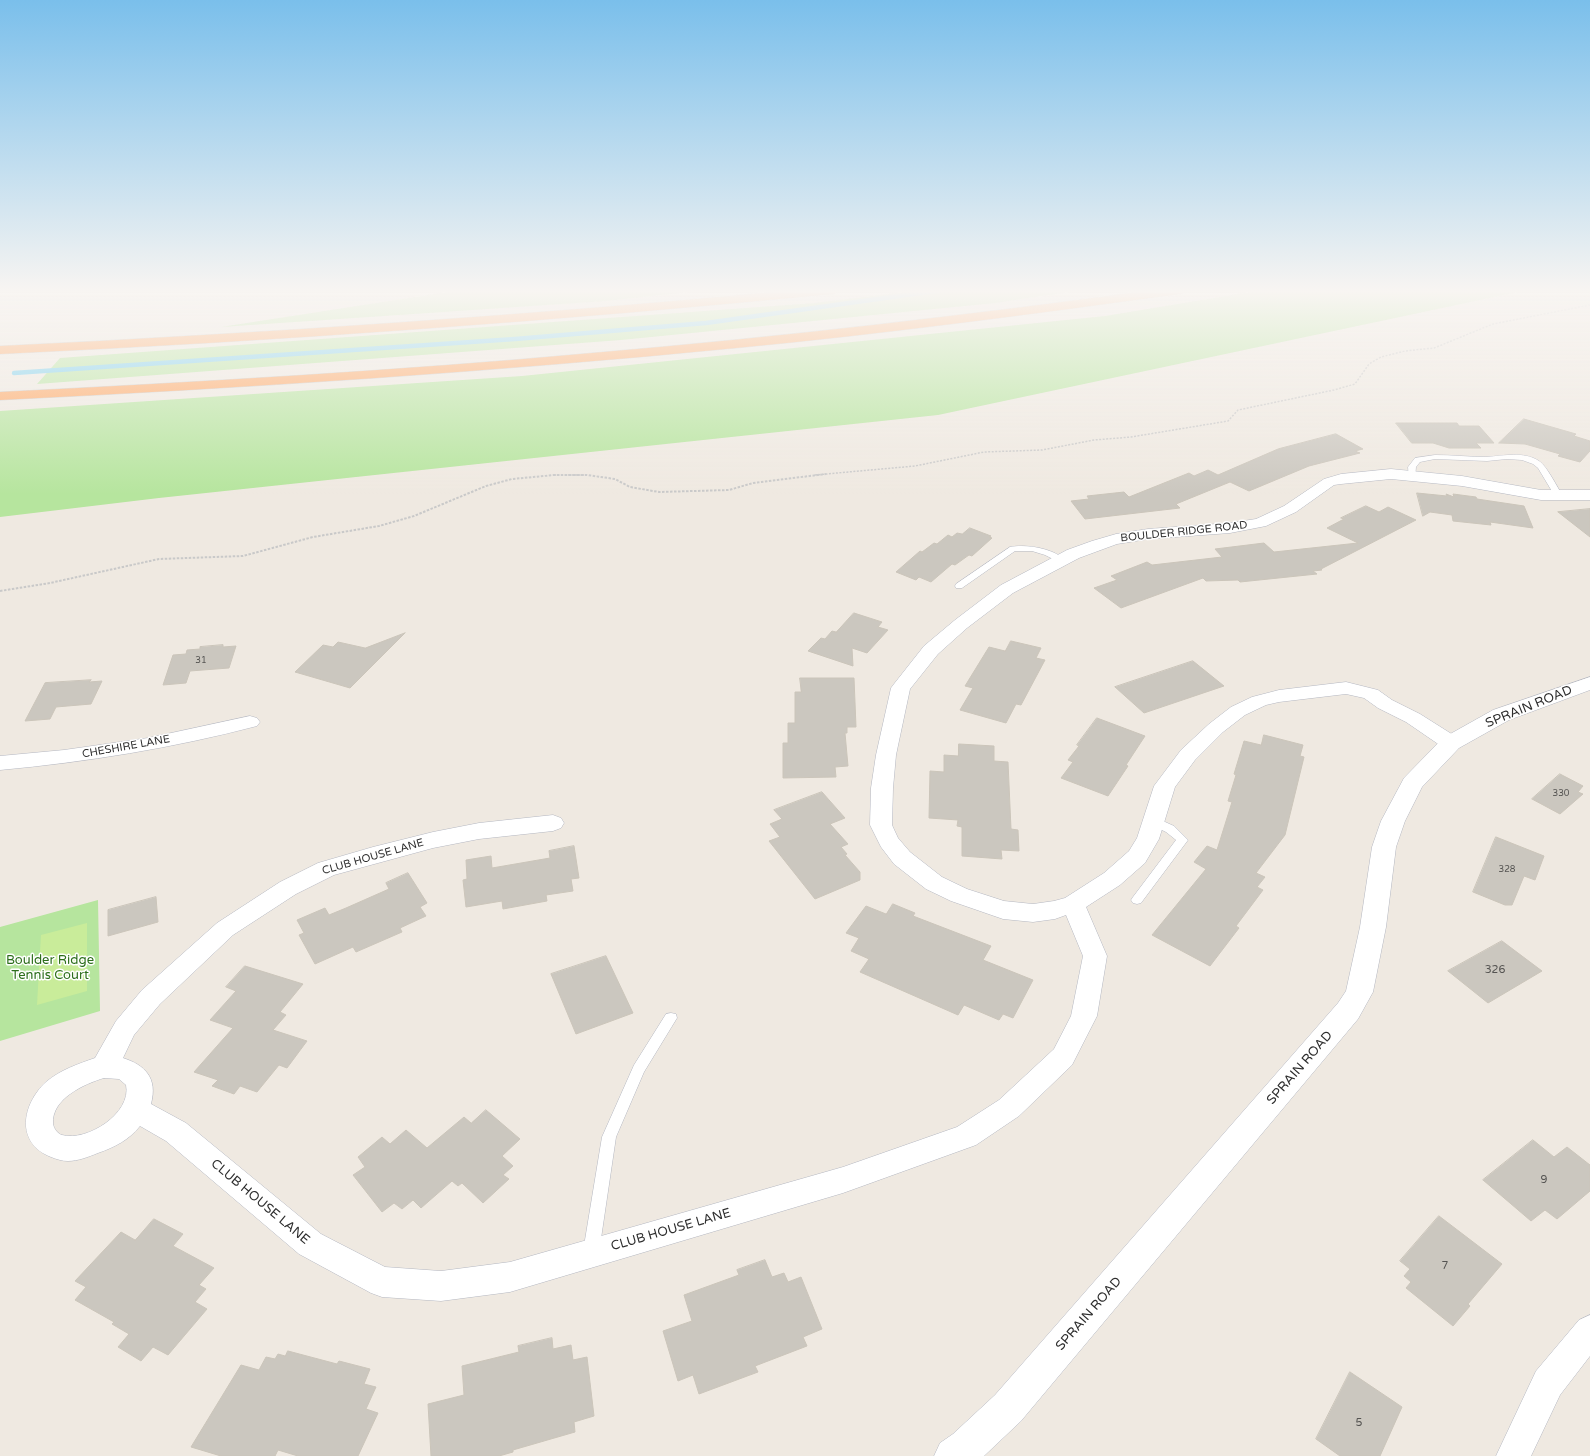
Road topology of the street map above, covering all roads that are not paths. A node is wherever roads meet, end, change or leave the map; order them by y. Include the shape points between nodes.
1 (568, 358) edge
2 (0, 396) edge
3 (1412, 476) junction
4 (1590, 495) edge
5 (1559, 496) junction
6 (1061, 560) junction
7 (959, 586) dead end
8 (1590, 683) edge
9 (250, 722) dead end
10 (1451, 743) junction
11 (0, 763) edge
12 (1154, 821) junction
13 (553, 823) dead end
14 (1137, 900) dead end
15 (1073, 904) junction
16 (671, 1018) dead end
17 (104, 1067) junction
18 (136, 1109) junction
19 (591, 1254) junction
20 (1590, 1331) edge
21 (953, 1456) edge
22 (1513, 1456) edge

1 - 2 highway via 298,379
3 - 5 street, BOULDER RIDGE ROAD
3 - 5 lane via 1412,467 1418,460 1435,457 1522,458 1536,462 1541,467
3 - 6 street, BOULDER RIDGE ROAD via 1391,474 1341,479 1329,482 1290,509 1260,523 1116,539
4 - 5 street, BOULDER RIDGE ROAD
6 - 7 lane via 1032,549 1013,549
6 - 15 street, BOULDER RIDGE ROAD via 1007,589 961,624 931,650 901,688 886,755 881,824 889,842 902,858 934,883 959,895 1003,910 1033,913
8 - 10 street, SPRAIN ROAD via 1501,715
9 - 11 street, CHESHIRE LANE via 148,744 64,757
10 - 12 street, BOULDER RIDGE ROAD via 1413,718 1385,704 1370,704 1318,692 1259,701 1238,711 1188,755 1165,786
10 - 21 street, SPRAIN ROAD via 1412,783 1393,821 1384,847 1373,927 1358,992 1348,1011 1008,1408
12 - 14 lane via 1170,829 1182,840
12 - 15 street, BOULDER RIDGE ROAD via 1148,839 1137,857 1112,879
13 - 17 street, CLUB HOUSE LANE via 479,831 396,849 326,869 288,888 225,929 151,997 125,1028
15 - 19 street, CLUB HOUSE LANE via 1096,956 1084,1016 1063,1057 1009,1108 966,1136 843,1180
16 - 19 lane via 640,1069 610,1137
17 - 18 street via 128,1071 136,1078 140,1092
17 - 18 street via 87,1071 70,1080 55,1091 44,1104 39,1118 40,1131 47,1141 59,1147 75,1148 94,1144 111,1135
18 - 19 street, CLUB HOUSE LANE via 176,1132 310,1244 382,1282 441,1286 510,1278
20 - 22 street via 1548,1383

